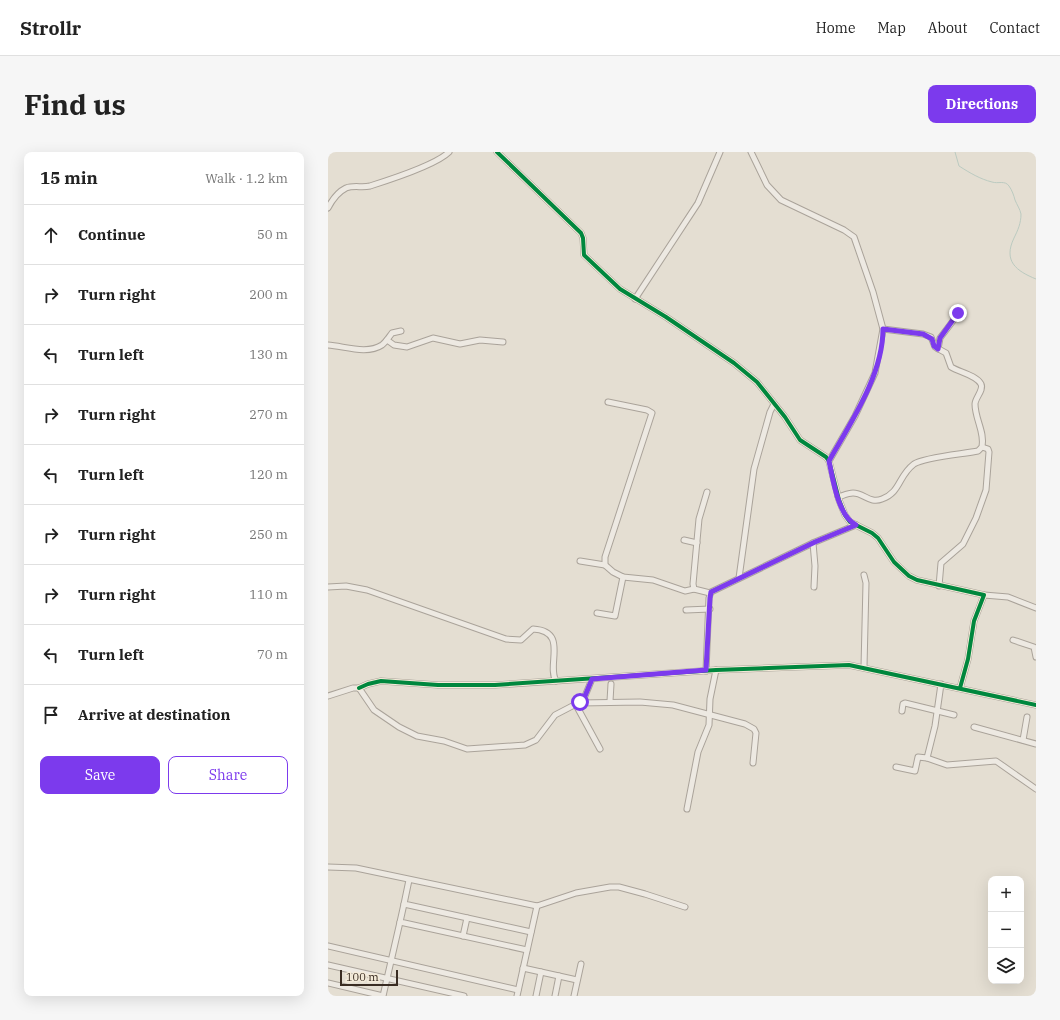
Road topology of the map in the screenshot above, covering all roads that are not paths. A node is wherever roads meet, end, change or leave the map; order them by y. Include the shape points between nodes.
1 (449, 152) edge
2 (497, 152) edge
3 (720, 152) edge
4 (751, 152) edge
5 (328, 208) edge
6 (635, 298) junction
7 (958, 313) dead end
8 (883, 329) junction
9 (401, 331) dead end
10 (387, 340) junction
11 (503, 342) dead end
12 (328, 345) edge
13 (938, 349) junction
14 (608, 402) dead end
15 (774, 404) junction
16 (982, 448) junction
17 (829, 461) junction
18 (707, 492) dead end
19 (838, 497) junction
20 (856, 525) junction
21 (684, 540) dead end
22 (697, 543) junction
23 (813, 543) junction
24 (580, 561) dead end
25 (605, 565) junction
26 (864, 575) dead end
27 (623, 577) junction
28 (739, 578) junction
29 (939, 586) junction
30 (328, 587) edge
31 (814, 587) dead end
32 (694, 589) junction
33 (710, 593) junction
34 (984, 595) junction
35 (1036, 608) edge
36 (710, 609) junction
37 (686, 610) dead end
38 (597, 613) dead end
39 (1013, 640) dead end
40 (1036, 657) edge
41 (864, 667) junction
42 (706, 670) junction
43 (716, 670) junction
44 (592, 679) junction
45 (556, 681) junction
46 (611, 684) dead end
47 (941, 684) junction
48 (359, 688) junction
49 (960, 688) junction
50 (328, 696) edge
51 (610, 701) junction
52 (578, 704) junction
53 (1036, 705) edge
54 (902, 711) dead end
55 (936, 711) junction
56 (708, 713) junction
57 (954, 715) dead end
58 (1027, 717) dead end
59 (974, 727) dead end
60 (1023, 740) junction
61 (1036, 744) edge
62 (600, 749) dead end
63 (927, 758) junction
64 (752, 763) dead end
65 (896, 767) dead end
66 (1036, 789) edge
67 (687, 809) dead end
68 (328, 867) edge
69 (409, 880) junction
70 (404, 904) junction
71 (537, 906) junction
72 (685, 907) dead end
73 (467, 918) junction
74 (400, 922) junction
75 (531, 932) junction
76 (464, 936) junction
77 (328, 946) edge
78 (528, 950) junction
79 (391, 961) junction
80 (580, 964) dead end
81 (328, 965) edge
82 (524, 968) junction
83 (541, 972) junction
84 (559, 976) junction
85 (387, 979) junction
86 (577, 980) junction
87 (328, 983) edge
88 (518, 990) junction
89 (464, 996) edge
90 (517, 996) edge
91 (536, 996) edge
92 (555, 996) edge
93 (574, 996) edge

1 - 5 street via 405,175 370,186 345,188
2 - 6 street via 581,233 586,258 597,265 607,278
3 - 6 street via 698,203
4 - 8 street via 767,185 781,200 854,237
6 - 15 street via 734,363 757,382
7 - 13 street via 940,338
8 - 13 street via 926,335
8 - 17 street via 875,373 855,416
9 - 10 street via 392,333
10 - 11 street via 394,345 407,348 433,338 460,344 480,340
10 - 12 street via 368,350
13 - 16 street via 945,352 951,367 975,378 981,384 975,404 982,433
14 - 25 street via 649,410 652,415 606,555
15 - 17 street via 800,440 826,456
15 - 28 street via 754,469
16 - 19 street via 915,464 902,476 896,490 882,499 873,501 852,493
16 - 29 street via 988,449 989,452 984,495 964,542 941,563
17 - 19 street
18 - 22 street via 699,519
19 - 20 street via 845,515
20 - 23 street
20 - 29 street via 867,529 878,538 888,554 910,576
21 - 22 street
22 - 32 street
23 - 28 street
23 - 31 street
24 - 25 street
25 - 27 street
26 - 41 street
27 - 32 street via 654,580 685,591
27 - 38 street via 615,616
28 - 33 street
29 - 34 street
30 - 45 street via 346,586 367,590 506,639 521,640 533,629 542,631 551,638 556,648 553,666
32 - 33 street
33 - 36 street
34 - 35 street via 1008,597
34 - 49 street via 974,621
36 - 37 street
36 - 42 street
39 - 40 street via 1034,647
41 - 43 street via 849,665
41 - 47 street
42 - 43 street
42 - 44 street
43 - 56 street
44 - 45 street
44 - 52 street via 585,696
45 - 48 street via 438,685 381,681
46 - 51 street
47 - 49 street
47 - 55 street
48 - 50 street
48 - 52 street via 374,710 399,727 417,736 467,749 529,744 536,740 555,715
49 - 53 street
51 - 52 street
51 - 56 street via 673,705
52 - 62 street
54 - 55 street via 905,703
55 - 57 street
55 - 63 street
56 - 64 street via 754,729 756,742
56 - 67 street via 709,726 698,752
58 - 60 street
59 - 60 street
60 - 61 street
63 - 65 street via 918,757 915,771
63 - 66 street via 947,765 996,761
68 - 69 street via 356,868
69 - 70 street
69 - 71 street
70 - 73 street
70 - 74 street
71 - 72 street via 589,890 619,887
71 - 75 street
73 - 75 street
73 - 76 street
74 - 76 street
74 - 79 street
75 - 78 street
76 - 78 street
77 - 79 street
78 - 82 street
79 - 85 street
79 - 88 street
80 - 86 street
81 - 85 street
82 - 83 street
82 - 88 street
83 - 84 street
83 - 91 street
84 - 86 street
84 - 92 street
85 - 87 street via 383,996
85 - 89 street
86 - 93 street
88 - 90 street

